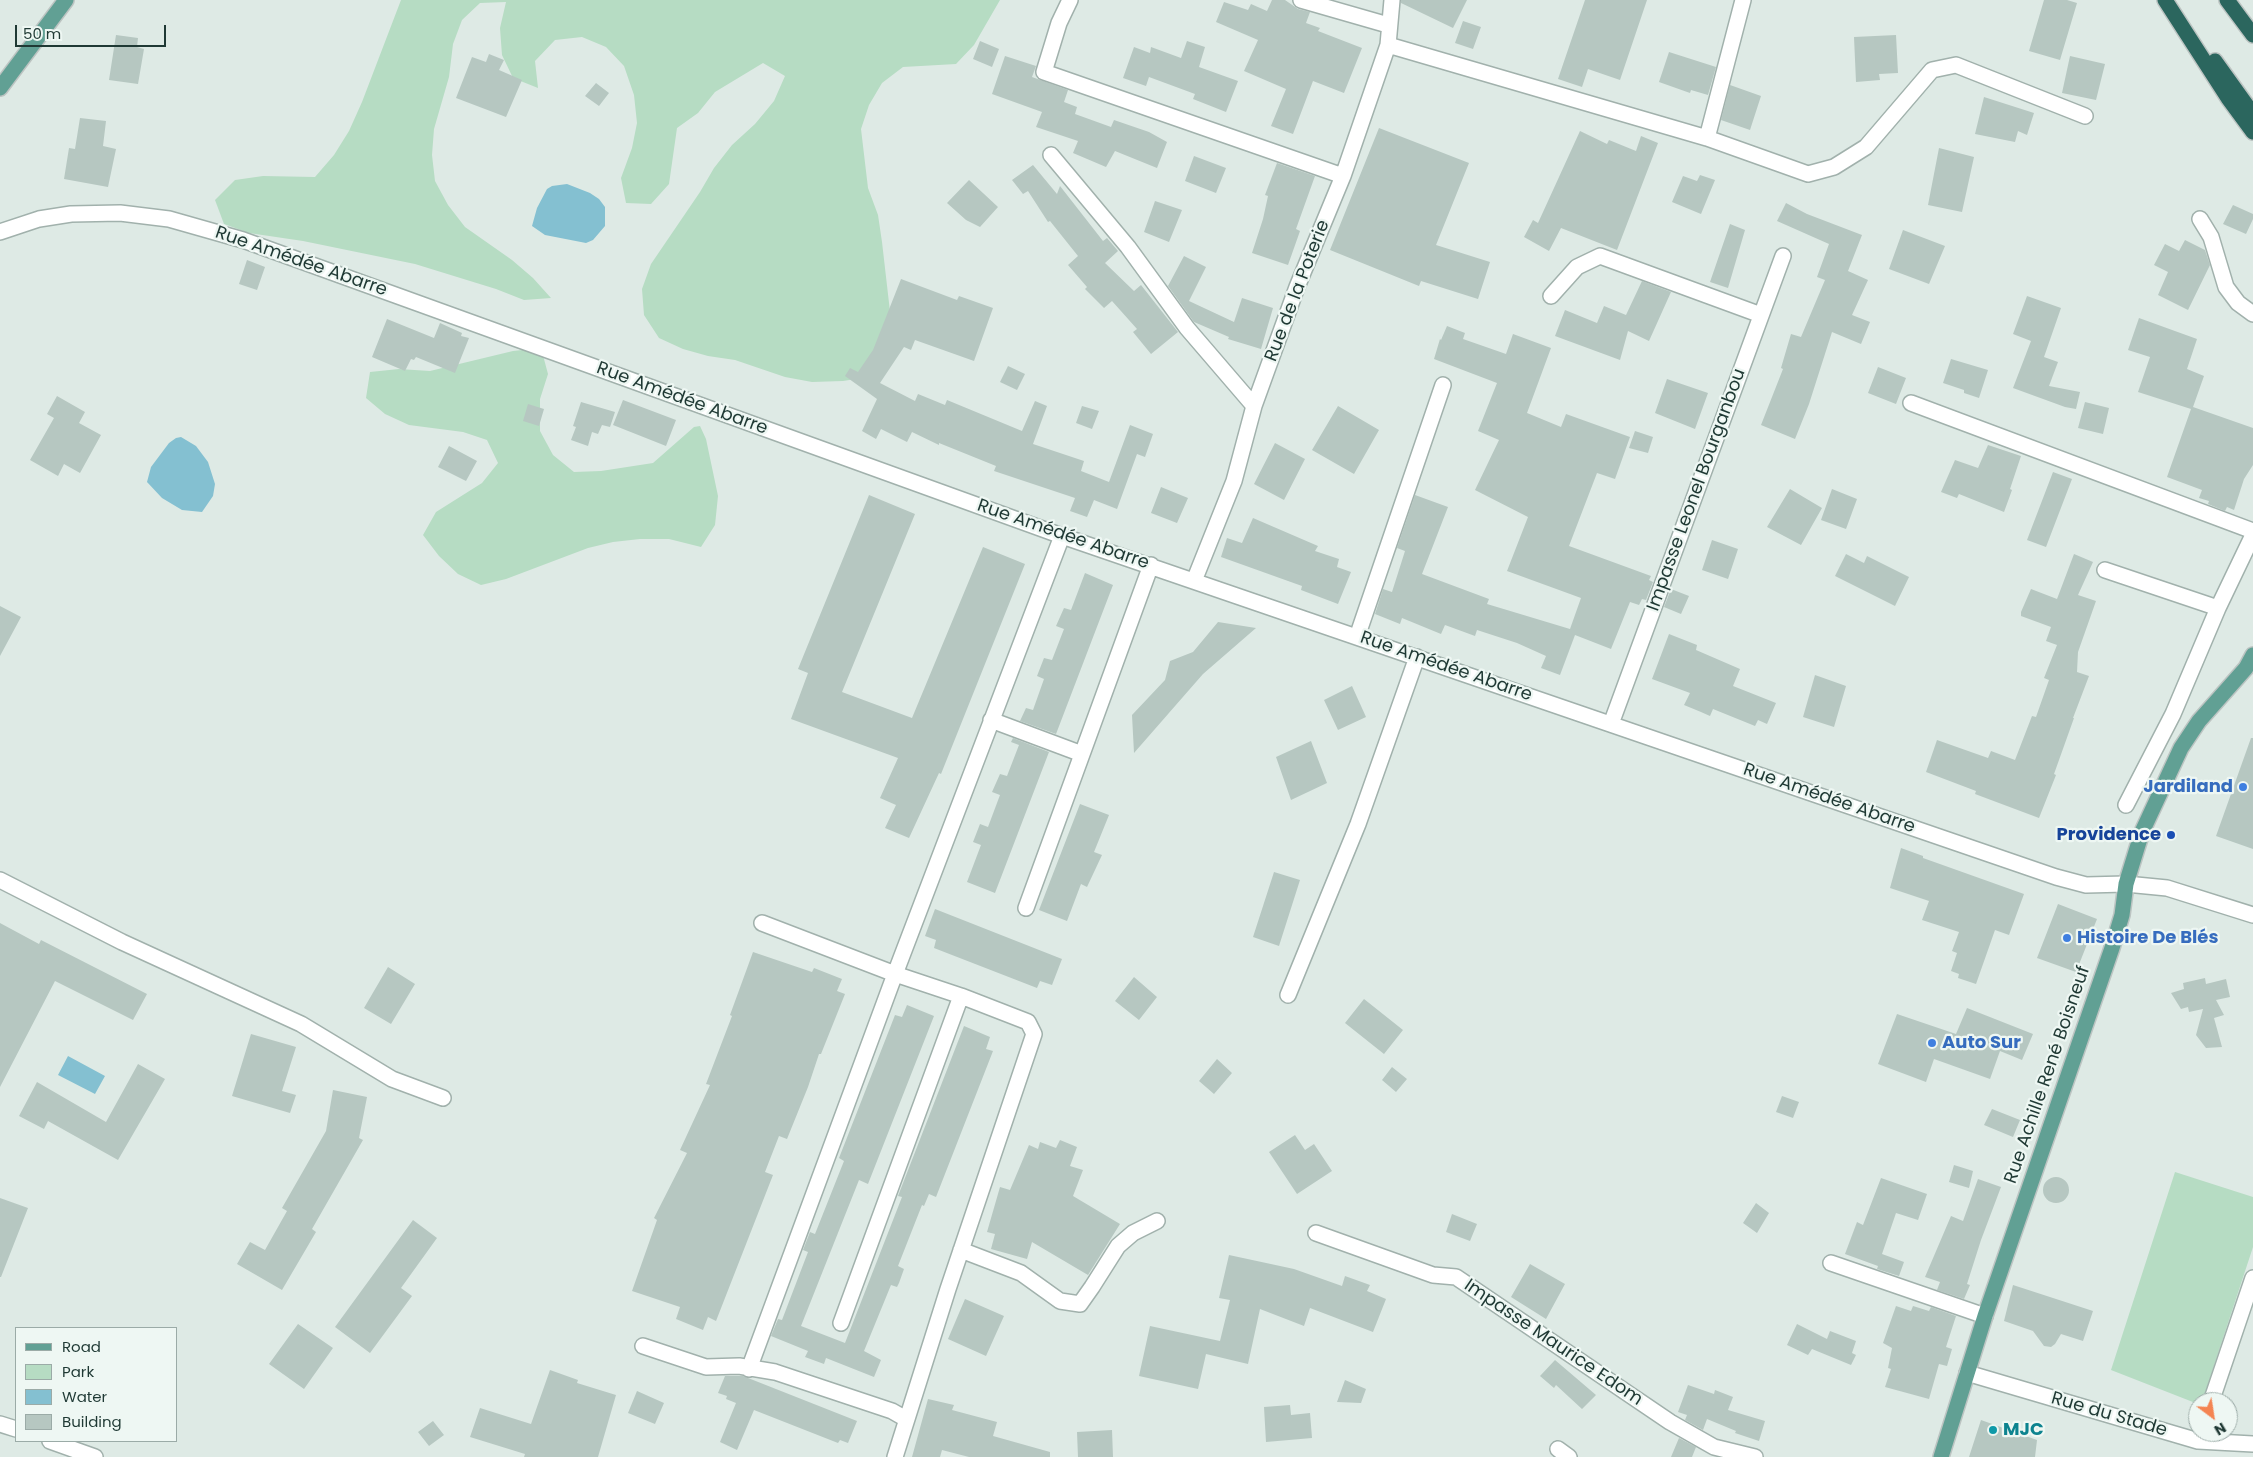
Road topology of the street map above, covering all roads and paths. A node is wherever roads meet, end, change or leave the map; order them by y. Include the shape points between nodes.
1 (66, 0) edge
2 (1070, 0) edge
3 (1301, 0) edge
4 (1392, 0) edge
5 (1743, 0) edge
6 (2165, 0) edge
7 (2174, 0) edge
8 (2227, 0) edge
9 (1388, 25) junction
10 (2253, 35) edge
11 (1388, 44) junction
12 (0, 88) edge
13 (2253, 114) edge
14 (2086, 116) dead end
15 (2253, 132) edge
16 (1707, 138) junction
17 (1051, 155) dead end
18 (1343, 176) junction
19 (2200, 219) dead end
20 (0, 232) edge
21 (1783, 256) dead end
22 (1551, 296) dead end
23 (2253, 314) edge
24 (1761, 315) junction
25 (1443, 385) dead end
26 (1911, 403) dead end
27 (1254, 406) junction
28 (2253, 533) edge
29 (1062, 536) junction
30 (1151, 566) junction
31 (2105, 570) dead end
32 (1194, 581) junction
33 (2218, 608) junction
34 (1357, 637) junction
35 (1417, 657) junction
36 (2251, 662) edge
37 (991, 720) junction
38 (1611, 724) junction
39 (1082, 754) junction
40 (2126, 805) dead end
41 (0, 880) edge
42 (2126, 884) junction
43 (1026, 908) dead end
44 (2253, 915) edge
45 (762, 923) dead end
46 (895, 974) junction
47 (1288, 995) dead end
48 (961, 996) junction
49 (443, 1098) dead end
50 (1157, 1222) dead end
51 (1316, 1233) dead end
52 (961, 1250) junction
53 (1831, 1263) dead end
54 (2253, 1278) edge
55 (1985, 1316) junction
56 (841, 1323) dead end
57 (644, 1346) dead end
58 (749, 1369) junction
59 (1967, 1373) junction
60 (2214, 1392) edge
61 (906, 1419) junction
62 (0, 1424) edge
63 (15, 1429) edge
64 (2188, 1434) edge
65 (53, 1442) edge
66 (2238, 1442) edge
67 (2253, 1444) edge
68 (91, 1456) edge
69 (895, 1457) edge
70 (1755, 1457) edge
71 (1941, 1457) edge

1 - 12 main road
2 - 18 street via 1059,23 1044,72
3 - 9 street
4 - 9 street, Rue de la Poterie
5 - 16 street
6 - 15 highway
7 - 13 highway
8 - 10 highway
9 - 11 street, Rue de la Poterie
11 - 16 street
11 - 18 street, Rue de la Poterie
14 - 16 street via 1956,65 1932,70 1866,147 1834,167 1808,174
17 - 27 street via 1128,246 1187,328
18 - 27 street, Rue de la Poterie via 1297,287
19 - 23 street via 2211,237 2226,287 2238,304
20 - 29 street, Rue Amédée Abarre via 39,219 120,212 169,219 234,237
21 - 24 street, Impasse Leonel Bourganbou
22 - 24 street via 1577,267 1600,256
24 - 38 street, Impasse Leonel Bourganbou
25 - 34 street
26 - 28 street
27 - 32 street, Rue de la Poterie via 1234,481
28 - 33 street
29 - 30 street, Rue Amédée Abarre
29 - 37 street
30 - 32 street, Rue Amédée Abarre
30 - 39 street
31 - 33 street
32 - 34 street, Rue Amédée Abarre
33 - 40 street via 2173,714
34 - 35 street, Rue Amédée Abarre
35 - 38 street, Rue Amédée Abarre
35 - 47 street via 1358,824
36 - 42 main road, Rue Achille René Boisneuf via 2199,721 2181,748 2142,832
37 - 39 street
37 - 46 street
38 - 42 street, Rue Amédée Abarre via 2056,877 2086,885
39 - 43 street
41 - 49 street via 122,942 301,1024 392,1079
42 - 44 street, Rue Amédée Abarre via 2175,890
42 - 55 main road, Rue Achille René Boisneuf via 2122,915 2112,948
45 - 46 street
46 - 48 street
46 - 58 street
48 - 52 street via 1028,1022 1034,1034
48 - 56 street
50 - 52 street via 1133,1233 1118,1246 1080,1304 1060,1301 1021,1273
51 - 70 street, Impasse Maurice Edom via 1433,1275 1456,1277 1670,1422 1714,1447
52 - 61 street
53 - 55 street
54 - 60 street
55 - 59 main road, Rue Achille René Boisneuf
57 - 58 street via 706,1367 739,1366
58 - 61 street via 775,1372 892,1411
59 - 64 street, Rue du Stade
59 - 71 main road, Rue Achille René Boisneuf
61 - 69 street
62 - 63 street
65 - 68 street
66 - 67 street, Rue du Stade

